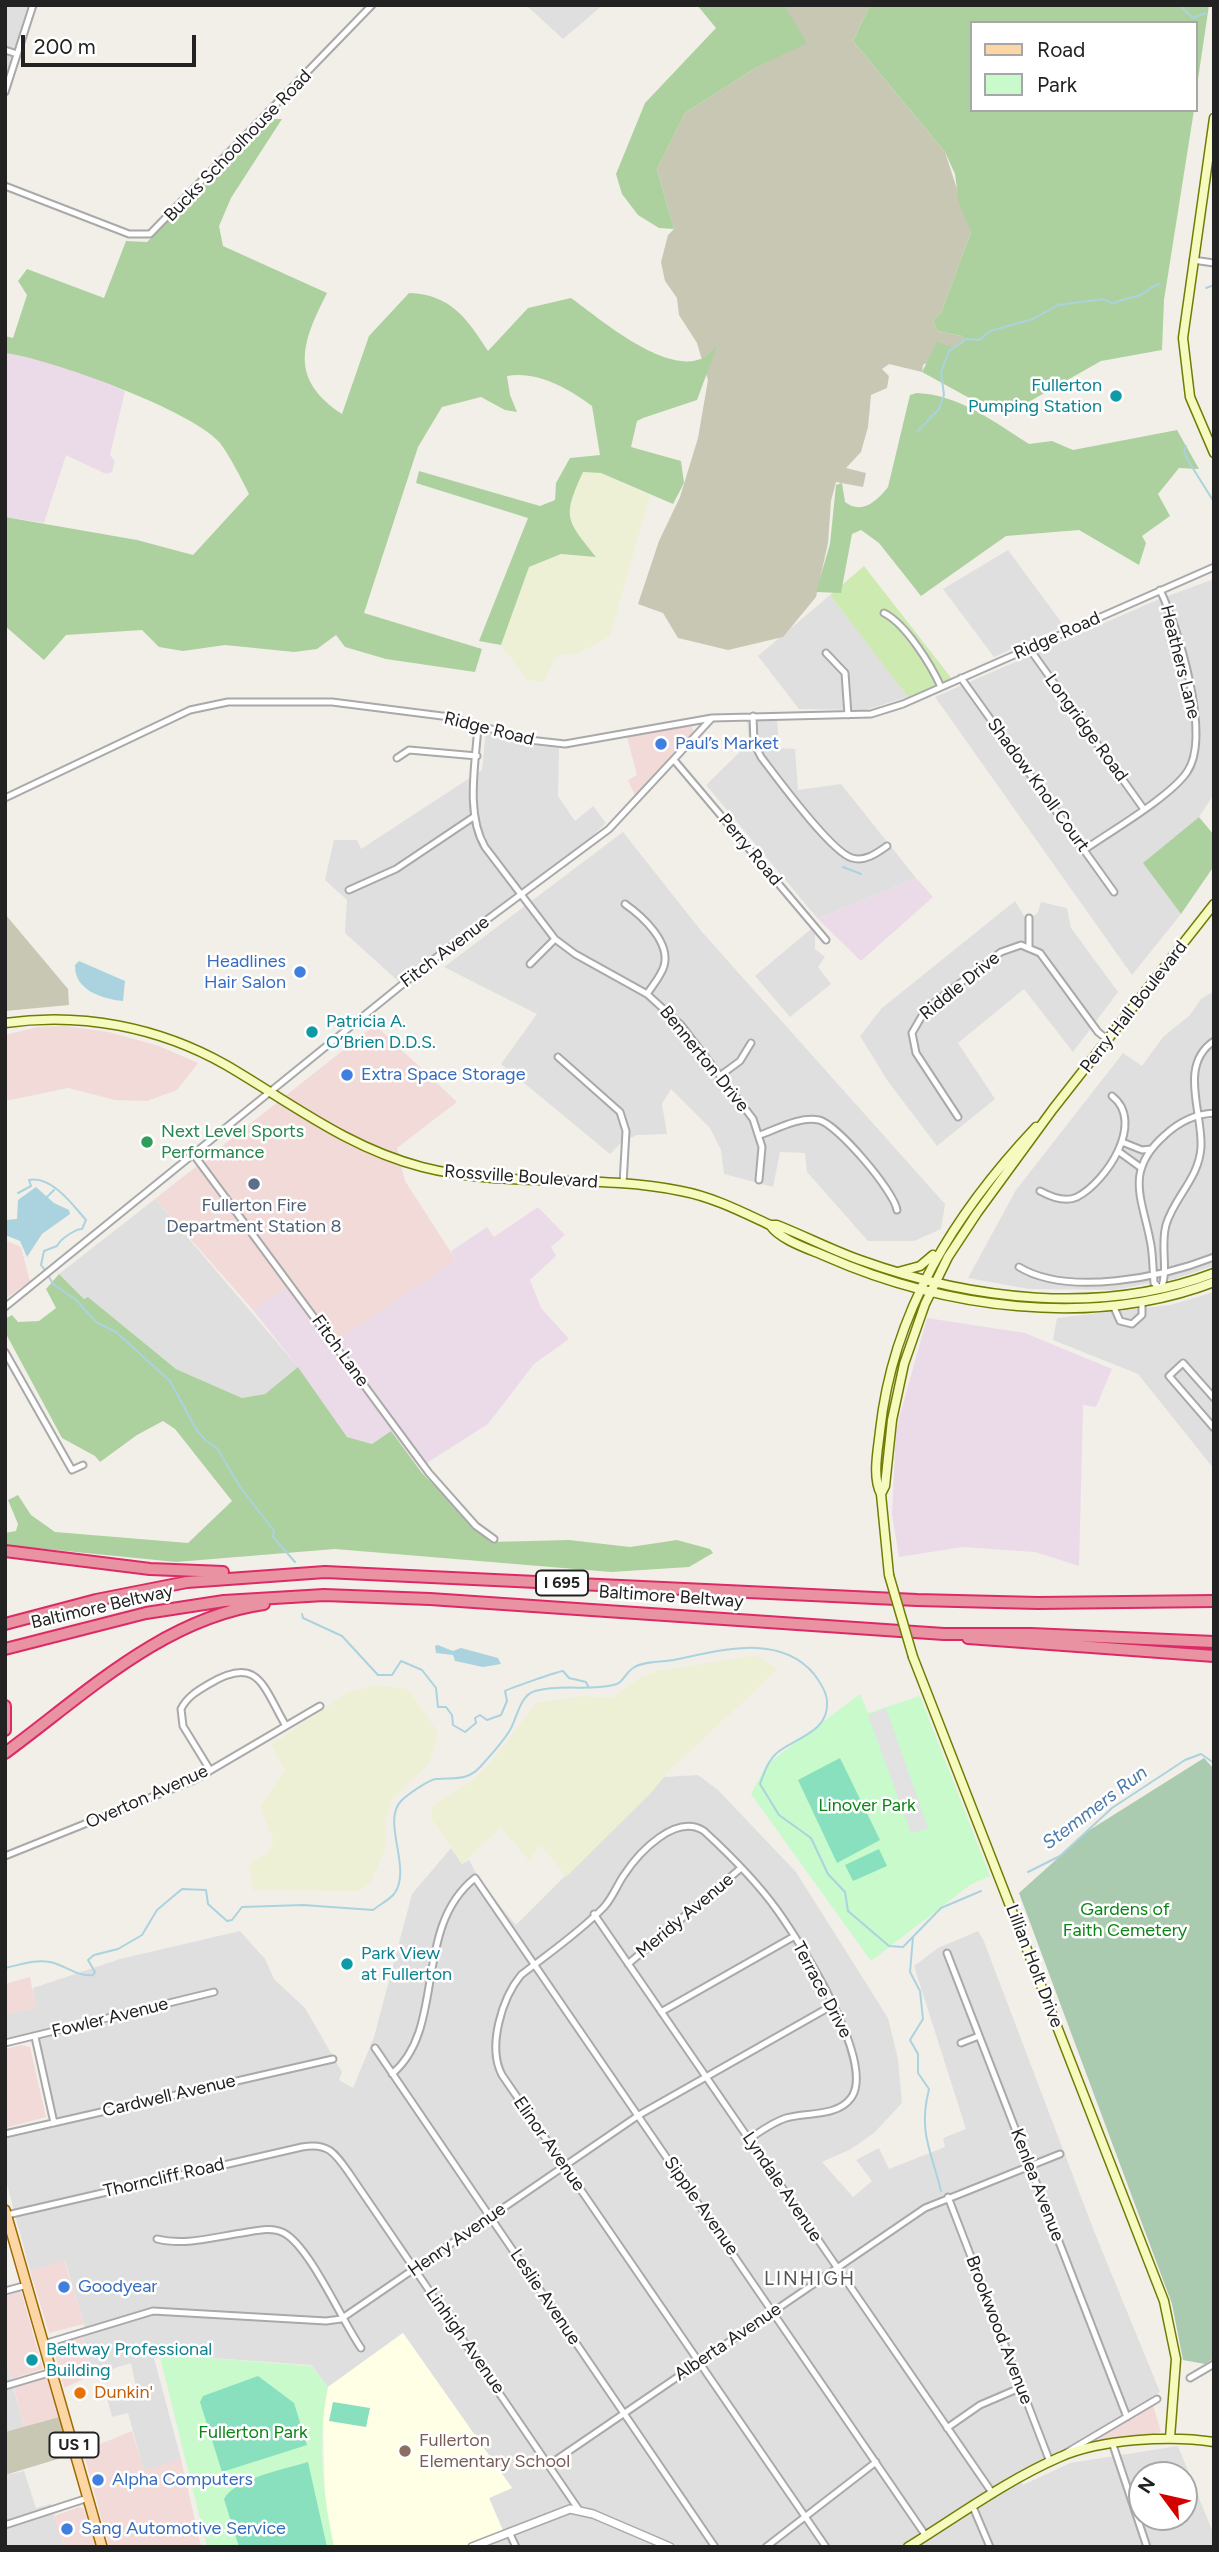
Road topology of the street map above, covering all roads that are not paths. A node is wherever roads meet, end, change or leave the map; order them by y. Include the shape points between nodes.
1 (33, 5) edge
2 (372, 5) edge
3 (5, 50) edge
4 (17, 54) junction
5 (5, 92) edge
6 (1214, 118) edge
7 (5, 186) edge
8 (1192, 260) junction
9 (1214, 263) edge
10 (1214, 453) edge
11 (1214, 567) edge
12 (1160, 590) junction
13 (884, 613) dead end
14 (1029, 648) junction
15 (826, 653) dead end
16 (961, 678) junction
17 (941, 687) junction
18 (848, 715) junction
19 (753, 716) junction
20 (712, 718) junction
21 (478, 724) junction
22 (477, 756) junction
23 (397, 758) dead end
24 (674, 760) junction
25 (5, 798) edge
26 (1143, 808) junction
27 (475, 816) junction
28 (887, 846) dead end
29 (1084, 850) junction
30 (349, 890) dead end
31 (1114, 892) dead end
32 (521, 894) junction
33 (625, 904) dead end
34 (1214, 904) edge
35 (1029, 918) dead end
36 (555, 939) junction
37 (826, 940) dead end
38 (1029, 946) junction
39 (530, 964) dead end
40 (647, 994) junction
41 (5, 1023) edge
42 (1108, 1041) junction
43 (1214, 1041) edge
44 (751, 1043) dead end
45 (558, 1057) dead end
46 (721, 1076) junction
47 (270, 1093) junction
48 (1112, 1097) dead end
49 (1053, 1109) junction
50 (1214, 1113) edge
51 (1198, 1114) junction
52 (958, 1117) dead end
53 (760, 1135) junction
54 (1122, 1142) junction
55 (1151, 1149) junction
56 (1118, 1151) junction
57 (194, 1155) junction
58 (1141, 1168) junction
59 (759, 1180) dead end
60 (623, 1184) junction
61 (1040, 1191) dead end
62 (897, 1210) dead end
63 (770, 1225) junction
64 (942, 1245) junction
65 (1163, 1245) junction
66 (1151, 1246) junction
67 (1214, 1256) edge
68 (1019, 1267) dead end
69 (897, 1272) junction
70 (1164, 1273) junction
71 (1214, 1273) edge
72 (1153, 1274) junction
73 (1214, 1282) edge
74 (922, 1284) junction
75 (933, 1287) junction
76 (1161, 1289) junction
77 (1142, 1301) junction
78 (1113, 1305) junction
79 (5, 1307) edge
80 (5, 1352) edge
81 (1214, 1398) edge
82 (884, 1399) junction
83 (896, 1400) junction
84 (1214, 1428) edge
85 (83, 1465) dead end
86 (881, 1494) junction
87 (494, 1539) dead end
88 (5, 1551) edge
89 (261, 1574) junction
90 (1214, 1599) edge
91 (456, 1601) junction
92 (5, 1624) edge
93 (944, 1634) junction
94 (1214, 1642) edge
95 (5, 1649) edge
96 (1214, 1656) edge
97 (5, 1706) edge
98 (320, 1706) dead end
99 (286, 1726) junction
100 (5, 1730) edge
101 (5, 1753) edge
102 (210, 1770) junction
103 (5, 1856) edge
104 (741, 1868) junction
105 (594, 1914) junction
106 (793, 1937) junction
107 (947, 1953) dead end
108 (535, 1964) junction
109 (628, 1964) junction
110 (214, 1992) dead end
111 (833, 2005) junction
112 (661, 2012) junction
113 (979, 2036) junction
114 (34, 2037) junction
115 (5, 2043) edge
116 (961, 2043) dead end
117 (375, 2048) dead end
118 (333, 2059) dead end
119 (392, 2074) junction
120 (705, 2075) junction
121 (639, 2115) junction
122 (54, 2123) junction
123 (5, 2134) edge
124 (749, 2139) junction
125 (321, 2145) joint
126 (1060, 2154) dead end
127 (565, 2166) junction
128 (1030, 2166) junction
129 (948, 2197) junction
130 (6, 2212) edge
131 (490, 2217) junction
132 (157, 2239) dead end
133 (837, 2267) junction
134 (415, 2269) junction
135 (27, 2285) junction
136 (5, 2291) edge
137 (773, 2311) junction
138 (341, 2319) junction
139 (44, 2344) junction
140 (361, 2348) dead end
141 (700, 2361) junction
142 (1214, 2364) edge
143 (52, 2372) junction
144 (1190, 2378) dead end
145 (5, 2386) edge
146 (1021, 2387) junction
147 (1157, 2399) dead end
148 (624, 2413) junction
149 (1126, 2417) junction
150 (947, 2428) junction
151 (1170, 2438) junction
152 (1214, 2442) edge
153 (1113, 2445) junction
154 (1061, 2456) junction
155 (876, 2462) junction
156 (1050, 2462) junction
157 (550, 2464) junction
158 (993, 2494) junction
159 (88, 2498) junction
160 (973, 2507) junction
161 (579, 2510) junction
162 (806, 2516) junction
163 (5, 2525) edge
164 (509, 2532) junction
165 (926, 2536) junction
166 (102, 2547) edge
167 (472, 2547) edge
168 (516, 2547) edge
169 (670, 2547) edge
170 (715, 2547) edge
171 (766, 2547) edge
172 (826, 2547) edge
173 (908, 2547) edge
174 (990, 2547) edge
175 (1147, 2547) edge

1 - 4 street
2 - 7 street, Bucks Schoolhouse Road via 150,234 130,234
3 - 4 street
4 - 5 street
6 - 8 main road
8 - 9 street
8 - 10 main road via 1183,327 1184,368 1194,407
11 - 12 street, Ridge Road
12 - 14 street, Ridge Road
12 - 26 street, Heathers Lane via 1173,622 1197,720 1186,774
13 - 17 street via 932,667
14 - 16 street, Ridge Road
14 - 26 street, Longridge Road
15 - 18 street via 845,673
16 - 17 street, Ridge Road
16 - 29 street, Shadow Knoll Court
17 - 18 street, Ridge Road via 884,711
18 - 19 street, Ridge Road
19 - 20 street, Ridge Road
19 - 28 street via 753,736 761,757 836,849 862,859
20 - 21 street, Ridge Road via 565,744 529,740
20 - 24 street, Fitch Avenue
21 - 22 street, Bennerton Drive
21 - 25 street, Ridge Road via 332,702 217,703 177,716
22 - 23 street via 409,750
22 - 27 street, Bennerton Drive
24 - 32 street, Fitch Avenue via 609,829
24 - 37 street, Perry Road
26 - 29 street, Heathers Lane
27 - 30 street via 396,869
27 - 32 street, Bennerton Drive via 480,838
29 - 31 street, Shadow Knoll Court
32 - 36 street, Bennerton Drive
32 - 47 street, Fitch Avenue
33 - 40 street via 664,949 665,965
34 - 42 main road, Perry Hall Boulevard
35 - 38 street
36 - 39 street
36 - 40 street, Bennerton Drive
38 - 42 street via 1043,956
38 - 52 street, Riddle Drive via 1001,952 931,1005 914,1026 916,1053
40 - 46 street, Bennerton Drive via 681,1025
41 - 47 main road, Rossville Boulevard via 74,1019 149,1033 214,1059
42 - 49 main road, Perry Hall Boulevard
43 - 51 street via 1195,1070
44 - 46 street via 740,1061
45 - 60 street via 620,1112 626,1130
46 - 53 street, Bennerton Drive via 747,1108
47 - 57 street, Fitch Avenue
47 - 60 main road, Rossville Boulevard via 343,1138 423,1167 488,1178
48 - 54 street via 1124,1109 1127,1122
49 - 64 main road, Perry Hall Boulevard via 994,1172
49 - 75 main road, Perry Hall Boulevard via 977,1213
50 - 51 street
51 - 55 street
51 - 65 street via 1201,1149 1194,1178 1166,1224
53 - 59 street, Bennerton Drive
53 - 62 street via 805,1119 827,1123 890,1192
54 - 55 street
54 - 56 street
55 - 58 street
56 - 58 street
56 - 61 street via 1092,1186 1076,1198 1051,1197
57 - 79 street, Fitch Avenue
57 - 87 street, Fitch Lane via 429,1473 475,1526
58 - 66 street via 1139,1200
60 - 63 main road, Rossville Boulevard via 692,1193
63 - 69 main road, Rossville Boulevard
63 - 74 main road, Rossville Boulevard via 831,1258
64 - 69 main road via 920,1266
64 - 74 main road, Perry Hall Boulevard
65 - 66 street
65 - 70 street
66 - 72 street
67 - 70 street
68 - 72 street via 1042,1278 1076,1281
69 - 74 main road, Rossville Boulevard
70 - 72 street
70 - 76 street
71 - 76 main road, Rossville Boulevard
72 - 76 street
73 - 77 main road, Rossville Boulevard
74 - 75 main road, Rossville Boulevard
74 - 82 main road, Lillian Holt Drive via 901,1335
75 - 76 main road, Rossville Boulevard via 1048,1298
75 - 78 main road, Rossville Boulevard via 1014,1305
75 - 83 main road, Lillian Holt Drive
77 - 78 main road, Rossville Boulevard
77 - 78 street via 1142,1315 1132,1324 1120,1321
80 - 85 street via 72,1470
81 - 84 street via 1184,1363 1169,1376
82 - 83 main road
82 - 86 main road, Lillian Holt Drive via 877,1472
83 - 86 main road, Lillian Holt Drive
86 - 151 main road, Lillian Holt Drive, bridge via 888,1575 913,1657 1164,2301 1176,2358
88 - 89 highway via 161,1570
89 - 90 highway, Baltimore Beltway / I 695 via 368,1573 981,1602
89 - 92 highway, Baltimore Beltway / I 695 via 140,1590
91 - 93 highway, Baltimore Beltway / I 695
91 - 95 highway, Baltimore Beltway / I 695 via 324,1595 224,1601 146,1613
91 - 101 highway via 288,1602 214,1615 162,1639
93 - 94 highway, Baltimore Beltway / I 695
93 - 96 highway via 997,1642
97 - 100 highway
98 - 99 street, Overton Avenue
99 - 102 street, Overton Avenue
99 - 102 street via 255,1676 228,1672 195,1692 181,1709 183,1726
102 - 103 street, Overton Avenue via 184,1785
104 - 105 street, Elinor Avenue via 704,1831 676,1826 626,1871 609,1900
104 - 106 street, Terrace Drive via 776,1908
104 - 109 street, Meridy Avenue
105 - 108 street, Elinor Avenue
105 - 109 street, Lyndale Avenue
106 - 111 street, Terrace Drive
106 - 112 street
107 - 113 street, Kenlea Avenue
108 - 119 street, Sipple Avenue via 475,1878 456,1895 443,1920 412,2053
108 - 121 street, Sipple Avenue
108 - 127 street, Elinor Avenue via 509,1993 495,2054 502,2075
109 - 112 street, Lyndale Avenue
110 - 114 street, Fowler Avenue
111 - 120 street, Henry Avenue
111 - 124 street, Terrace Drive via 855,2056 858,2077 853,2095 840,2108 779,2121
112 - 120 street, Lyndale Avenue
113 - 116 street
113 - 128 street, Kenlea Avenue
114 - 115 street, Fowler Avenue
114 - 122 street
117 - 119 street, Leslie Avenue
118 - 122 street, Cardwell Avenue
119 - 131 street, Leslie Avenue
120 - 121 street, Henry Avenue
120 - 124 street, Lyndale Avenue
121 - 127 street, Henry Avenue
121 - 137 street, Sipple Avenue
122 - 123 street, Cardwell Avenue
124 - 133 street, Lyndale Avenue
125 - 130 street, Thorncliff Road
125 - 134 street, Linhigh Avenue via 336,2154
126 - 128 street, Alberta Avenue
127 - 131 street, Henry Avenue
127 - 141 street, Elinor Avenue
128 - 129 street, Alberta Avenue
128 - 149 street, Kenlea Avenue
129 - 133 street, Alberta Avenue
129 - 146 street, Brookwood Avenue
130 - 135 main road, US 1
131 - 134 street, Henry Avenue
131 - 148 street, Leslie Avenue
132 - 138 street via 169,2242 281,2231 304,2255
133 - 137 street, Alberta Avenue
133 - 150 street, Lyndale Avenue
134 - 138 street, Henry Avenue
134 - 157 street, Linhigh Avenue
135 - 136 street
135 - 139 main road, US 1
137 - 141 street, Alberta Avenue
137 - 155 street, Sipple Avenue
138 - 139 street via 153,2311
138 - 140 street
139 - 143 main road, US 1
141 - 148 street, Alberta Avenue
141 - 162 street, Elinor Avenue
142 - 144 street
143 - 145 street
143 - 159 main road, US 1
146 - 150 street via 979,2405
146 - 156 street, Brookwood Avenue
147 - 149 street
148 - 157 street, Alberta Avenue
148 - 170 street, Leslie Avenue
149 - 154 street
150 - 158 street, Lyndale Avenue
151 - 152 main road
151 - 153 main road
153 - 154 main road
153 - 175 street
154 - 156 main road
155 - 162 street
155 - 165 street, Sipple Avenue
156 - 158 main road
157 - 161 street, Linhigh Avenue
158 - 160 main road
159 - 163 street
159 - 166 main road, US 1
160 - 165 main road
160 - 174 street
161 - 164 street via 562,2510
161 - 169 street
162 - 171 street
162 - 172 street, Elinor Avenue
164 - 167 street
164 - 168 street
165 - 173 main road

